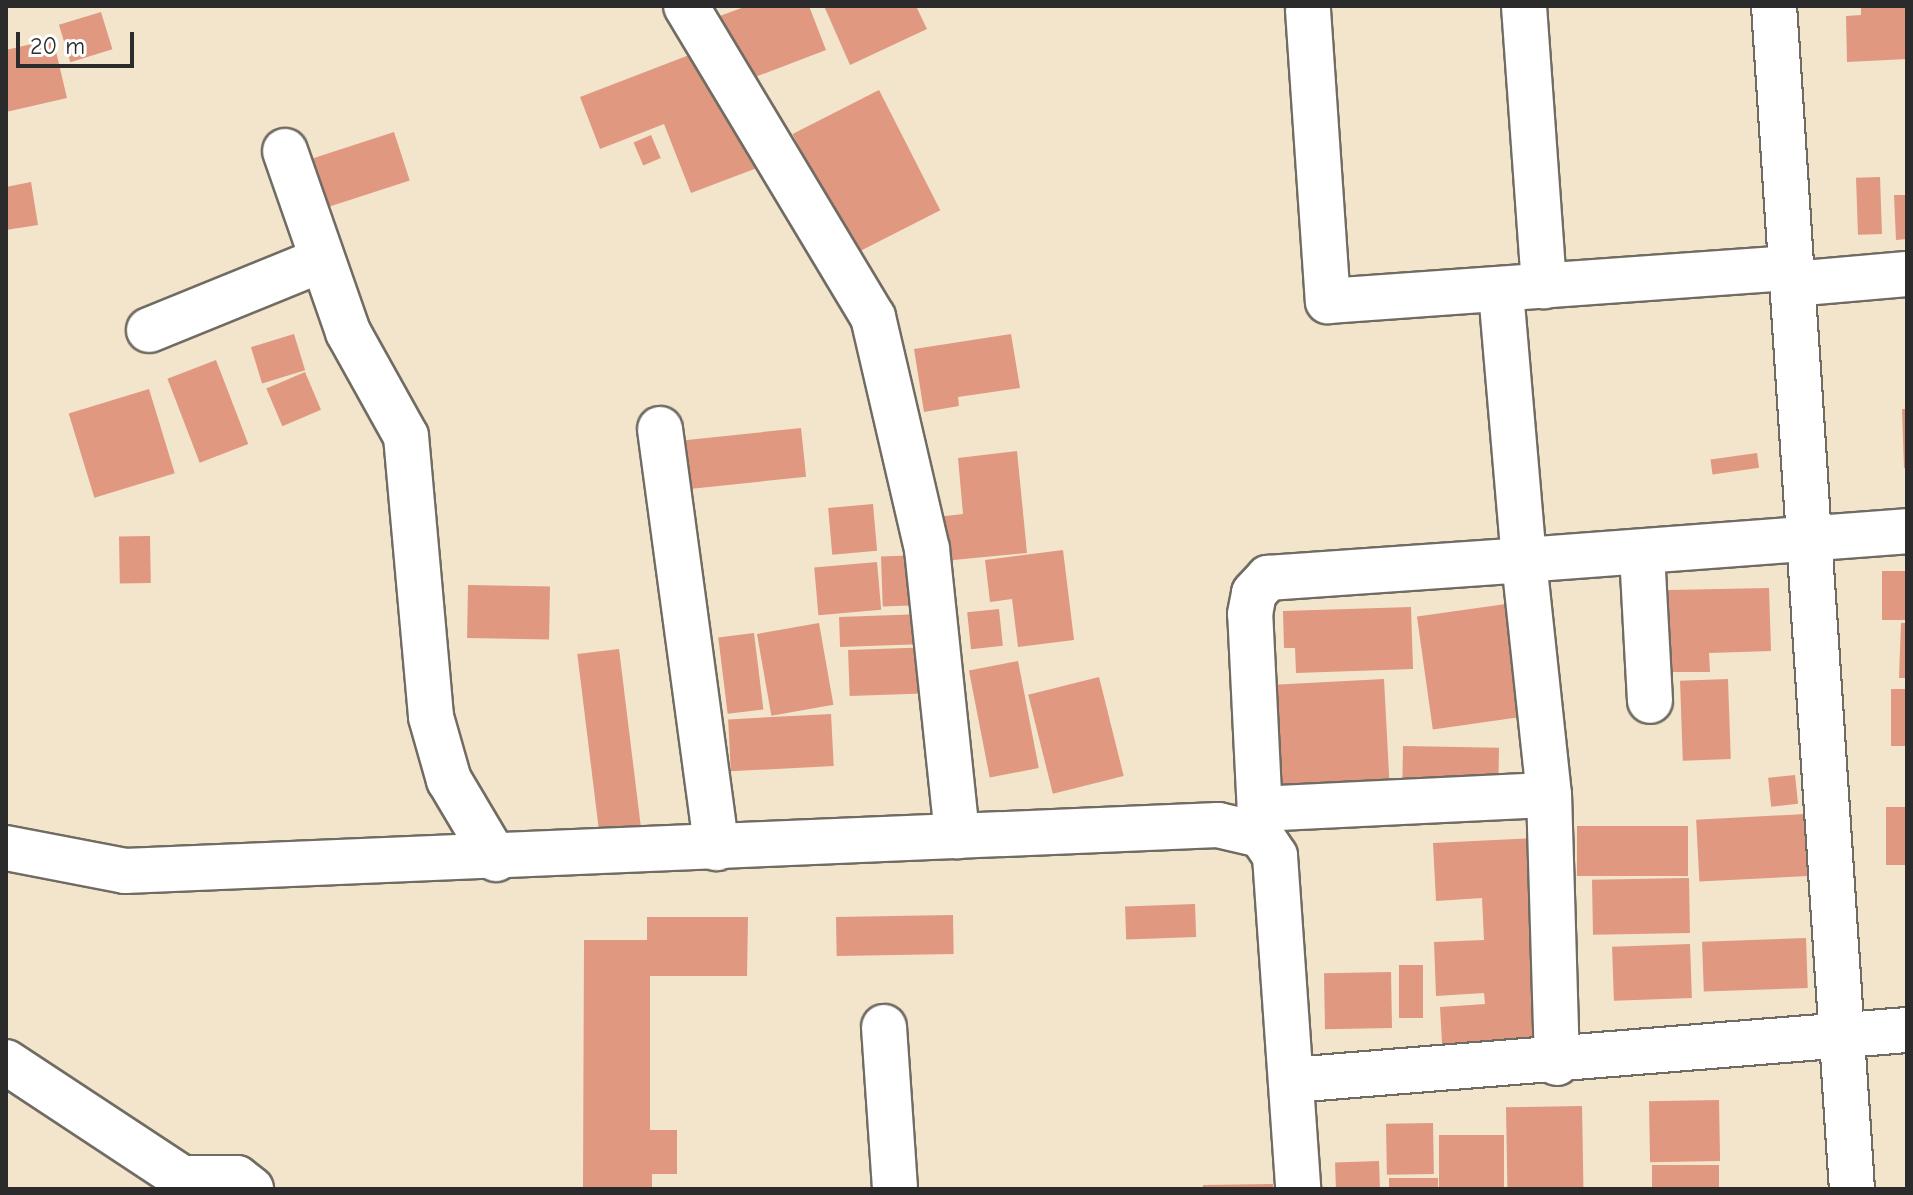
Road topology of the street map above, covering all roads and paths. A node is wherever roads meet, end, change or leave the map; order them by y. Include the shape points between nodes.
1 (686, 6) edge
2 (1524, 6) edge
3 (1774, 6) edge
4 (1308, 10) dead end
5 (285, 151) dead end
6 (319, 261) junction
7 (1907, 274) edge
8 (1792, 276) junction
9 (1544, 286) junction
10 (1501, 289) junction
11 (149, 330) dead end
12 (660, 429) dead end
13 (1907, 531) edge
14 (1809, 541) junction
15 (1642, 553) junction
16 (1524, 560) junction
17 (1650, 701) dead end
18 (1549, 795) junction
19 (1260, 822) junction
20 (957, 836) junction
21 (6, 848) edge
22 (717, 848) junction
23 (496, 859) junction
24 (884, 1027) dead end
25 (1907, 1030) edge
26 (1842, 1035) junction
27 (6, 1062) edge
28 (1557, 1063) junction
29 (1292, 1080) junction
30 (251, 1189) edge
31 (895, 1189) edge
32 (1298, 1189) edge
33 (1852, 1189) edge

1 - 20 street via 838,250 873,317 927,549
2 - 9 street
3 - 8 street
4 - 10 street via 1328,301
5 - 6 street
6 - 11 street
6 - 23 street via 406,436 431,717 449,780
7 - 8 street
8 - 9 street
8 - 14 street
9 - 10 street
10 - 16 street
12 - 22 street
13 - 14 street
14 - 15 street
14 - 26 street
15 - 16 street
15 - 17 street
16 - 18 street
16 - 19 street via 1268,578 1250,614
18 - 19 street
18 - 28 street
19 - 20 street
19 - 29 street via 1275,856
20 - 22 street
21 - 23 street via 125,871
22 - 23 street
24 - 31 street
25 - 26 street
26 - 28 street
26 - 33 street
27 - 30 street via 182,1178 237,1178
28 - 29 street
29 - 32 street

